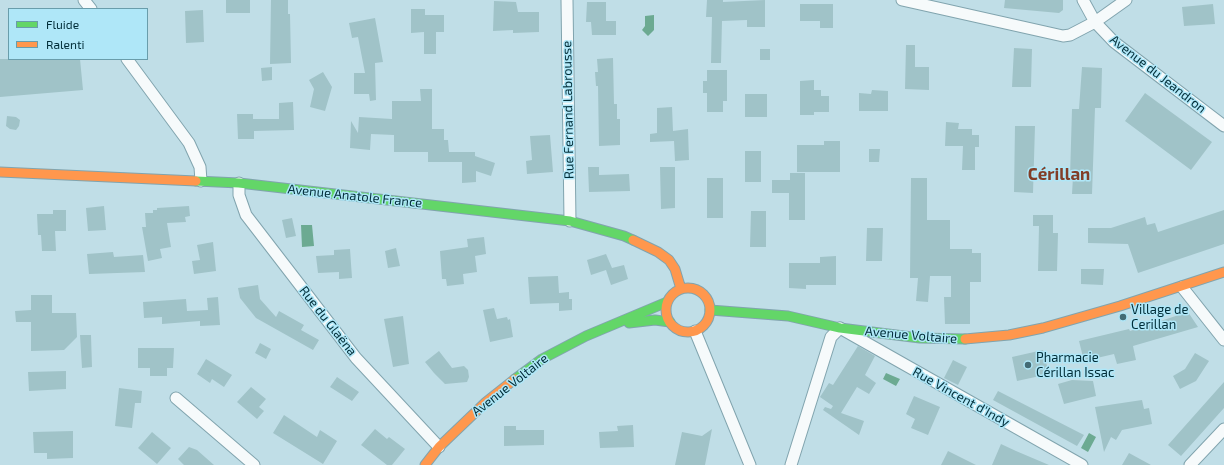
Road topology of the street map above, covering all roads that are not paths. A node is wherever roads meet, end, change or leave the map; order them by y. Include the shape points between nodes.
1 (84, 0) edge
2 (567, 0) edge
3 (902, 0) edge
4 (1082, 0) edge
5 (1126, 0) edge
6 (90, 8) edge
7 (1095, 22) junction
8 (129, 60) edge
9 (1224, 126) edge
10 (0, 172) edge
11 (201, 181) junction
12 (239, 183) junction
13 (570, 221) junction
14 (1224, 272) edge
15 (1182, 286) junction
16 (681, 289) junction
17 (667, 302) junction
18 (710, 310) junction
19 (670, 322) junction
20 (610, 326) junction
21 (840, 328) junction
22 (695, 332) junction
23 (1224, 340) edge
24 (176, 398) dead end
25 (1224, 429) edge
26 (439, 447) junction
27 (254, 465) edge
28 (425, 465) edge
29 (750, 465) edge
30 (791, 465) edge
31 (1082, 465) edge
32 (1190, 465) edge

1 - 6 street
2 - 13 street, Rue Fernand Labrousse
3 - 7 street via 1062,36 1070,35
4 - 7 street, Avenue du Jeandron
5 - 7 street
7 - 9 street, Avenue du Jeandron via 1114,42
8 - 11 street via 189,143 200,167
10 - 11 main road, Avenue Anatole France
11 - 12 main road, Avenue Anatole France
12 - 13 main road, Avenue Anatole France
12 - 26 street, Rue du Glaëna via 238,195 246,215 356,358
13 - 16 main road, Avenue Anatole France via 624,236 658,252 669,260 675,269
14 - 15 main road, Avenue Voltaire
15 - 21 main road, Avenue Voltaire via 1081,318 1008,335 966,339 920,338
15 - 23 street
16 - 17 main road
16 - 18 main road via 701,292 709,303
17 - 19 main road via 666,309
17 - 20 main road, Avenue Voltaire
18 - 21 main road, Avenue Voltaire via 788,316
18 - 22 main road via 706,323
19 - 20 main road, Avenue Voltaire via 646,320
19 - 22 main road via 681,331
20 - 26 main road, Avenue Voltaire via 542,359 486,402
21 - 30 street via 832,337
21 - 31 street, Rue Vincent d'Indy
22 - 29 street
24 - 27 street
25 - 32 street
26 - 28 main road, Avenue Voltaire

